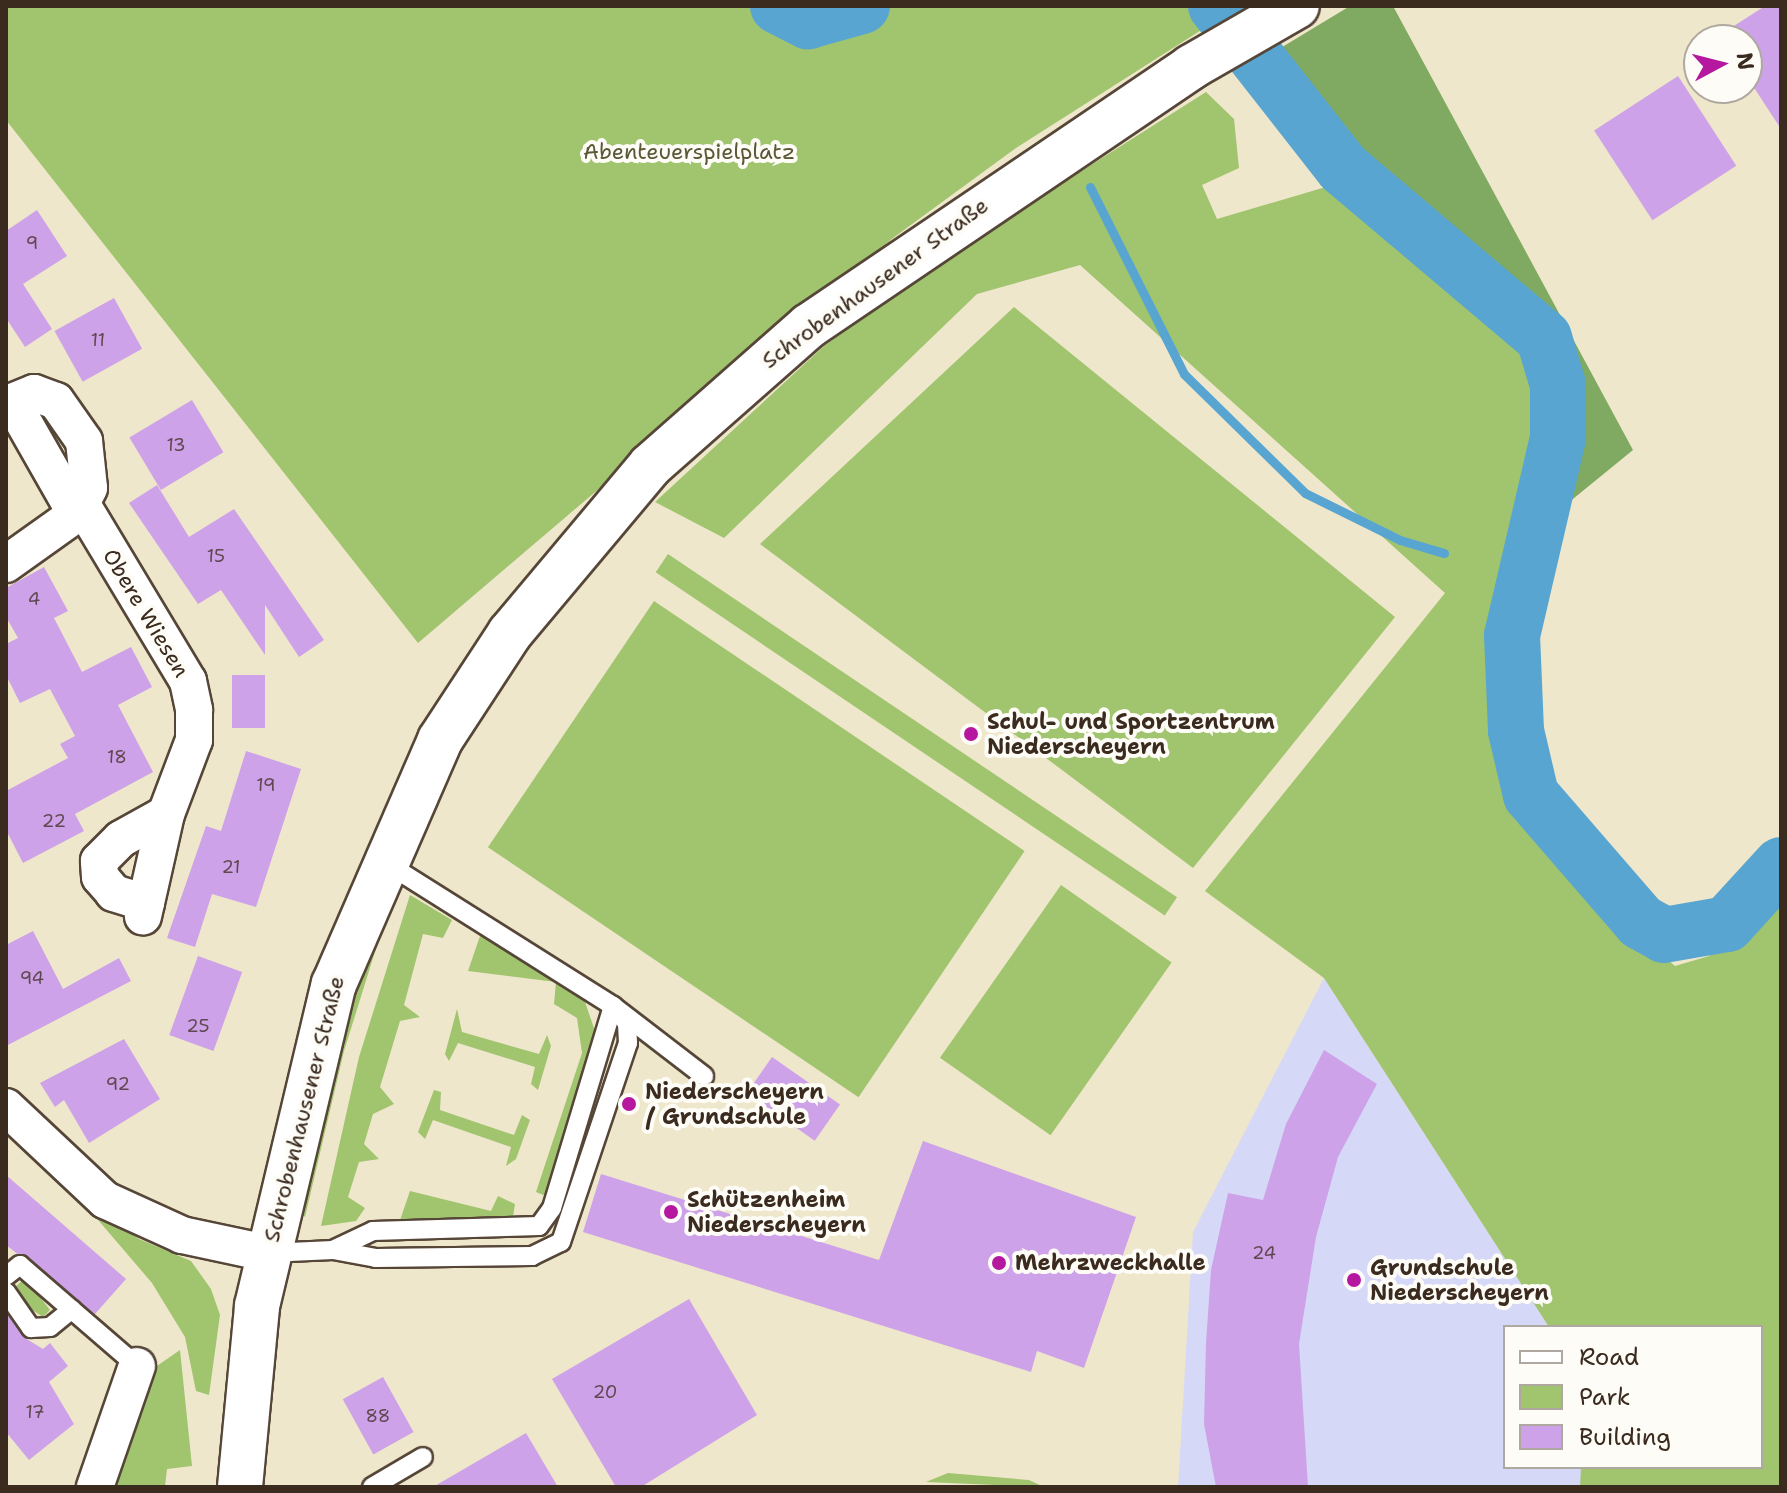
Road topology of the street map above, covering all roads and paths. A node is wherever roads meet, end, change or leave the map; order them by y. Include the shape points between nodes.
1 (1297, 6) edge
2 (9, 397) edge
3 (80, 511) junction
4 (6, 564) edge
5 (166, 814) junction
6 (384, 861) junction
7 (613, 1006) junction
8 (704, 1076) dead end
9 (6, 1107) edge
10 (333, 1250) junction
11 (267, 1253) junction
12 (6, 1276) edge
13 (6, 1292) edge
14 (72, 1309) junction
15 (137, 1366) joint
16 (423, 1457) dead end
17 (95, 1487) edge
18 (240, 1487) edge
19 (372, 1487) edge

1 - 6 main road, Schrobenhausener Straße via 1191,67 809,326 650,466 567,557 473,685
2 - 3 street via 46,395 78,428 90,469
3 - 4 street
3 - 5 street, Obere Wiesen via 188,681 194,740
5 - 5 street, Obere Wiesen via 145,909 114,893 100,877 99,861 121,839
6 - 7 lane
6 - 11 main road, Schrobenhausener Straße via 334,984
7 - 8 lane
7 - 10 lane via 546,1220 513,1232 373,1231
7 - 10 lane via 627,1023 628,1043 561,1242 532,1256 376,1258
9 - 11 street via 105,1200 182,1235
10 - 11 lane
11 - 18 main road, Schrobenhausener Straße via 245,1398
12 - 14 lane via 20,1265
13 - 14 lane via 31,1328 50,1327
14 - 15 lane
15 - 17 street
16 - 19 lane

